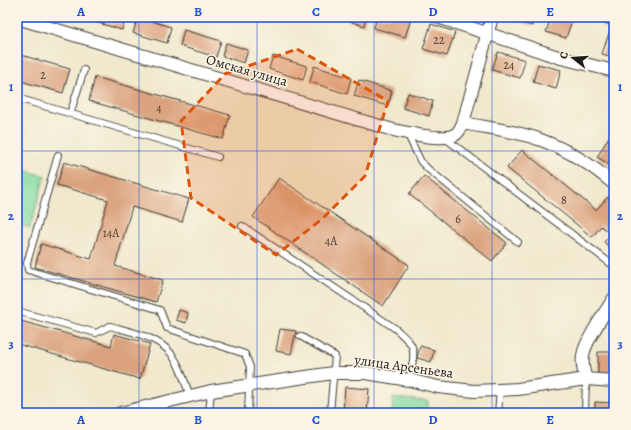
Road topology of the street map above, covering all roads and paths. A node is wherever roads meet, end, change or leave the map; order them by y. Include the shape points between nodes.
1 (438, 17) edge
2 (492, 17) edge
3 (17, 18) edge
4 (488, 33) junction
5 (84, 70) dead end
6 (614, 71) edge
7 (17, 98) edge
8 (70, 114) junction
9 (463, 123) junction
10 (408, 133) junction
11 (445, 138) junction
12 (58, 155) dead end
13 (218, 157) dead end
14 (614, 184) edge
15 (242, 226) dead end
16 (518, 242) dead end
17 (614, 266) edge
18 (614, 298) edge
19 (17, 311) edge
20 (300, 336) dead end
21 (333, 373) junction
22 (586, 379) junction
23 (409, 380) junction
24 (614, 381) edge
25 (249, 386) junction
26 (500, 390) junction
27 (211, 391) junction
28 (190, 395) junction
29 (120, 413) edge
30 (209, 413) edge
31 (248, 413) edge
32 (330, 413) edge
33 (498, 413) edge
34 (585, 413) edge

1 - 4 street
2 - 4 street
3 - 10 street, Омская улица
4 - 6 street via 561,58
4 - 9 street
5 - 8 lane
7 - 8 lane
8 - 13 lane
9 - 11 street via 456,134
9 - 14 street via 540,140 579,158
10 - 11 street, Омская улица
10 - 16 lane via 421,162 428,169
11 - 17 lane
12 - 25 lane via 27,263 28,270 160,310 167,328 245,354 250,367
15 - 23 lane via 396,329 413,349
18 - 22 street via 584,351 582,362
19 - 28 lane via 96,333 110,326 155,340 170,351 177,361
20 - 21 lane via 335,356
21 - 23 street, улица Арсеньева via 366,373
21 - 25 street, улица Арсеньева
21 - 32 lane
22 - 24 street, улица Арсеньева
22 - 26 street, улица Арсеньева
22 - 34 lane
23 - 26 street, улица Арсеньева via 438,387 474,391
25 - 27 street, улица Арсеньева
25 - 31 lane
26 - 33 lane
27 - 28 street, улица Арсеньева
27 - 30 lane
28 - 29 street, улица Арсеньева

